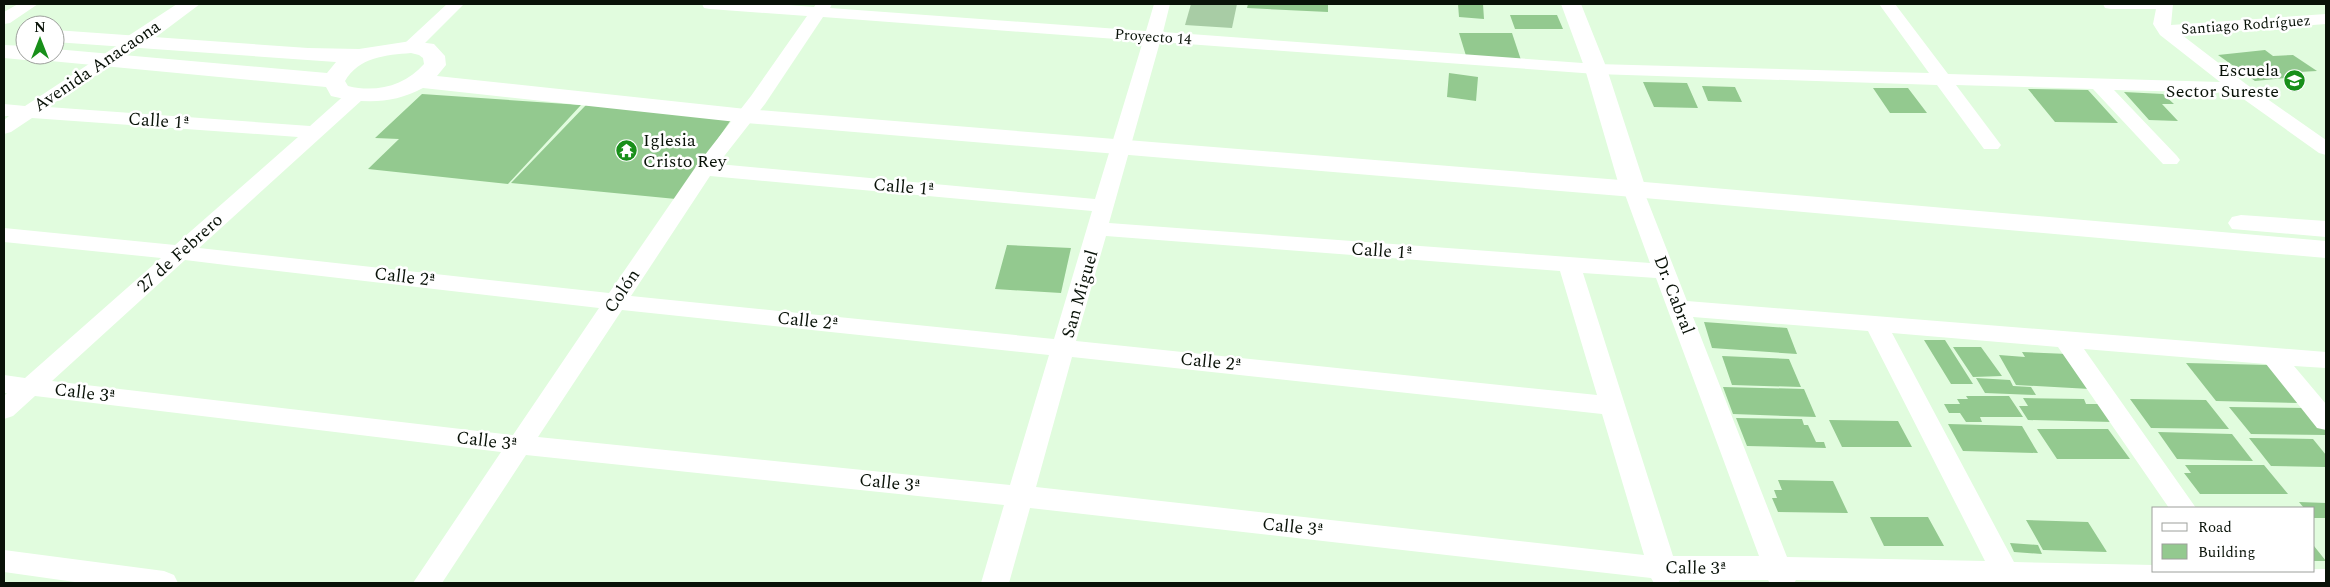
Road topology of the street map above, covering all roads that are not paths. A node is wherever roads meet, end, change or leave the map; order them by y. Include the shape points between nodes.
1 (30, 4) edge
2 (190, 4) edge
3 (456, 4) edge
4 (710, 4) edge
5 (1162, 4) edge
6 (1571, 4) edge
7 (1887, 4) edge
8 (2111, 4) edge
9 (2164, 4) edge
10 (821, 8) edge
11 (9, 17) edge
12 (2326, 19) edge
13 (2166, 31) junction
14 (65, 37) edge
15 (1153, 37) junction
16 (136, 41) junction
17 (411, 46) junction
18 (65, 56) edge
19 (360, 56) junction
20 (108, 60) junction
21 (1596, 69) junction
22 (427, 73) junction
23 (1944, 79) junction
24 (334, 81) junction
25 (2097, 84) junction
26 (2239, 88) junction
27 (355, 96) junction
28 (752, 108) junction
29 (4, 110) edge
30 (28, 112) junction
31 (4, 128) edge
32 (315, 132) junction
33 (1123, 138) junction
34 (1991, 145) dead end
35 (2326, 149) edge
36 (2170, 160) dead end
37 (704, 169) junction
38 (1630, 180) junction
39 (1104, 206) junction
40 (1099, 229) junction
41 (2326, 229) edge
42 (4, 235) edge
43 (2326, 250) edge
44 (181, 252) junction
45 (1569, 265) junction
46 (1664, 271) junction
47 (615, 302) junction
48 (1678, 308) junction
49 (1875, 323) junction
50 (2065, 339) junction
51 (1065, 346) junction
52 (2273, 356) junction
53 (2326, 360) edge
54 (4, 384) edge
55 (32, 387) junction
56 (1612, 406) junction
57 (4, 410) edge
58 (2326, 421) edge
59 (519, 445) junction
60 (1019, 496) junction
61 (2182, 507) edge
62 (4, 561) edge
63 (2006, 574) junction
64 (1665, 576) edge
65 (1780, 576) edge
66 (2231, 578) edge
67 (2326, 581) edge
68 (164, 583) edge
69 (427, 583) edge
70 (996, 583) edge

1 - 11 street
2 - 16 main road, Avenida Anacaona
3 - 17 street
4 - 10 street, Proyecto 14
5 - 15 street, San Miguel
6 - 21 main road, Dr. Cabral
7 - 23 street
8 - 9 street, Santiago Rodríguez
9 - 13 street via 2162,24
10 - 15 street, Proyecto 14
10 - 28 street, Colón
12 - 13 street, Santiago Rodríguez
13 - 26 street
14 - 16 main road
15 - 21 street, Proyecto 14
15 - 33 street, San Miguel
16 - 19 main road
16 - 20 street, Avenida Anacaona
17 - 19 main road via 386,48
17 - 22 main road via 426,49 434,56
18 - 20 main road
19 - 24 main road via 337,73
20 - 24 main road
20 - 30 street, Avenida Anacaona
21 - 23 street, Proyecto 14
21 - 38 main road, Dr. Cabral
22 - 27 main road via 399,90 376,96
22 - 28 main road
23 - 25 street, Proyecto 14
23 - 34 street
24 - 27 main road via 339,91
25 - 26 street, Proyecto 14
25 - 36 street
26 - 35 street
27 - 32 street, 27 de Febrero
28 - 33 main road
28 - 37 street, Colón
29 - 30 street, Calle 1ª
30 - 31 street, Avenida Anacaona
30 - 32 street, Calle 1ª
32 - 44 street, 27 de Febrero
33 - 38 main road
33 - 39 street, San Miguel
37 - 39 street, Calle 1ª
37 - 47 street, Colón
38 - 41 main road
38 - 43 main road
38 - 46 street, Dr. Cabral
39 - 40 street, San Miguel
40 - 45 street, Calle 1ª
40 - 51 street, San Miguel
42 - 44 street, Calle 2ª
44 - 47 street, Calle 2ª
44 - 55 street, 27 de Febrero
45 - 46 street, Calle 1ª
45 - 56 street
46 - 48 street, Dr. Cabral
47 - 51 street, Calle 2ª
47 - 59 street, Colón
48 - 49 street
48 - 65 street, Dr. Cabral
49 - 50 street
49 - 63 street
50 - 52 street
50 - 61 street
51 - 56 street, Calle 2ª
51 - 60 street, San Miguel
52 - 53 street
52 - 58 street
54 - 55 street, Calle 3ª
55 - 57 street, 27 de Febrero
55 - 59 street, Calle 3ª
56 - 64 street
59 - 60 street, Calle 3ª
59 - 69 street, Colón
60 - 64 street, Calle 3ª
60 - 70 street, San Miguel
62 - 68 street
63 - 65 street, Calle 3ª
63 - 66 street, Calle 3ª
64 - 65 street, Calle 3ª
66 - 67 street, Calle 3ª

